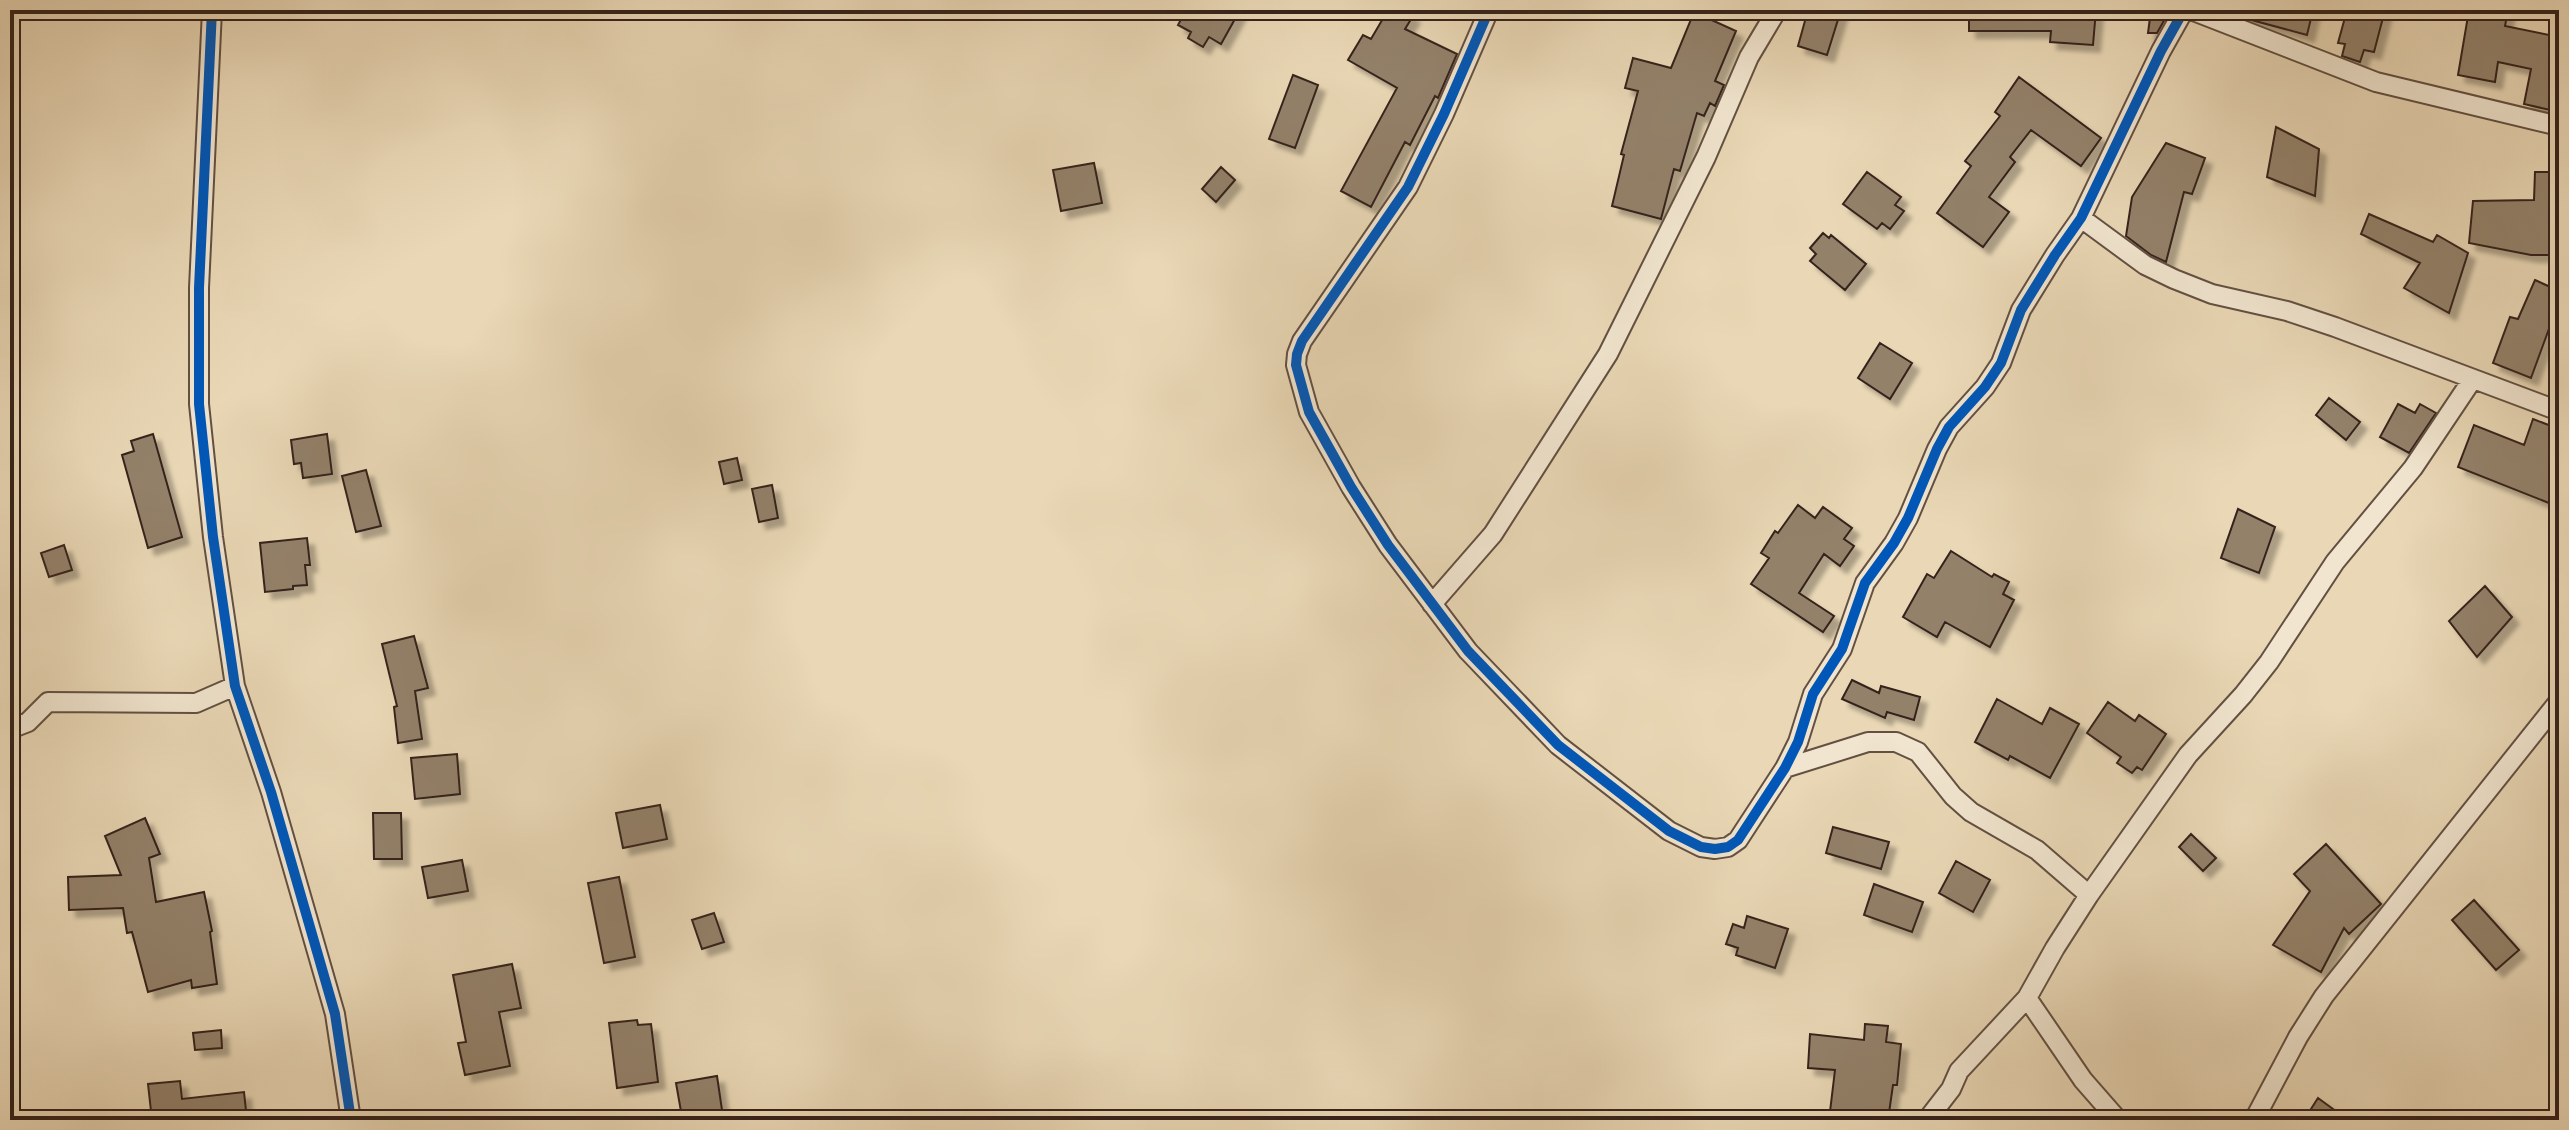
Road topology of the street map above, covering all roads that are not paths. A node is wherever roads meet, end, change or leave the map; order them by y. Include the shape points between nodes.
1 (212, 10) edge
2 (1489, 10) edge
3 (1777, 10) edge
4 (2184, 10) edge
5 (2191, 10) edge
6 (2559, 126) edge
7 (2081, 218) junction
8 (2472, 380) junction
9 (2559, 411) edge
10 (1432, 604) junction
11 (235, 686) junction
12 (2559, 701) edge
13 (10, 729) edge
14 (1785, 768) junction
15 (2089, 895) junction
16 (2027, 998) junction
17 (351, 1120) edge
18 (1927, 1120) edge
19 (2118, 1120) edge
20 (2254, 1120) edge

1 - 11 street via 199,404
2 - 10 street via 1408,187 1297,354 1309,412 1388,545
3 - 10 street via 1749,57 1706,157 1608,354 1493,534
4 - 7 street
5 - 6 street via 2376,82
7 - 8 street via 2145,265 2174,279 2335,327
7 - 14 street via 2021,310 2001,363 1937,449 1908,518 1865,583 1842,649 1813,694
8 - 9 street
8 - 15 street via 2413,468 2335,562 2269,662 2188,755
10 - 14 street via 1499,686 1558,745 1669,831 1701,847 1728,847 1738,840
11 - 13 street via 196,703 48,702 28,722
11 - 17 street via 335,1014
12 - 20 street via 2324,996
14 - 15 street via 1868,742 1896,742 1918,752 1971,812 2037,850
15 - 16 street
16 - 18 street via 1959,1071
16 - 19 street via 2083,1080

